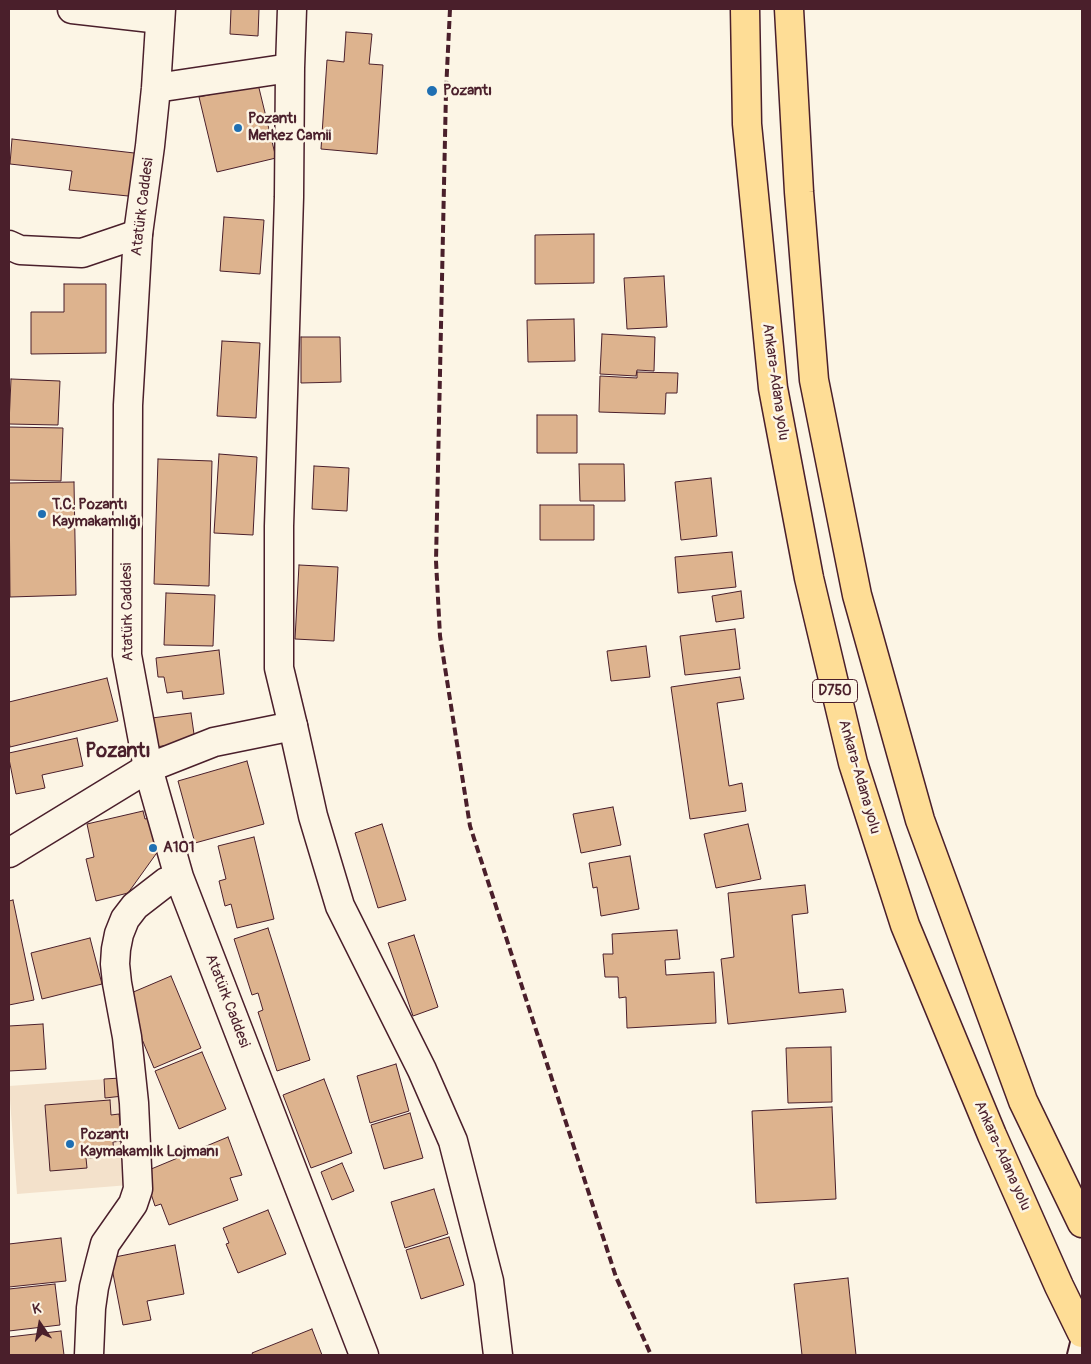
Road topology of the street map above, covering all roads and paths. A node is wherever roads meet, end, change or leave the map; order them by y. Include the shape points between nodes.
1 (72, 9) edge
2 (292, 9) edge
3 (745, 9) edge
4 (789, 9) edge
5 (161, 14) edge
6 (290, 68) junction
7 (156, 88) junction
8 (138, 234) junction
9 (9, 245) edge
10 (293, 726) junction
11 (148, 768) junction
12 (9, 853) edge
13 (179, 877) junction
14 (1082, 1223) edge
15 (1079, 1340) edge
16 (89, 1355) edge
17 (364, 1355) edge
18 (498, 1355) edge

1 - 5 main road
2 - 6 main road
3 - 15 highway, Ankara-Adana yolu / D750 via 747,124 773,388 809,578 853,763 905,925
4 - 14 highway, D750 via 814,380 857,595 920,820 1023,1102
5 - 7 main road, Atatürk Caddesi
6 - 7 main road
6 - 10 main road via 290,198 279,526 279,668
7 - 8 main road, Atatürk Caddesi
8 - 9 main road via 82,253 20,250
8 - 11 main road, Atatürk Caddesi via 128,405 127,655
10 - 11 main road via 214,742
10 - 18 main road via 312,816 340,906 422,1070 452,1141 489,1281
11 - 12 main road
11 - 13 main road, Atatürk Caddesi
13 - 16 main road via 166,882 135,906 125,919 116,949 117,983 134,1103 138,1189 133,1204 105,1244 94,1287
13 - 17 main road, Atatürk Caddesi

